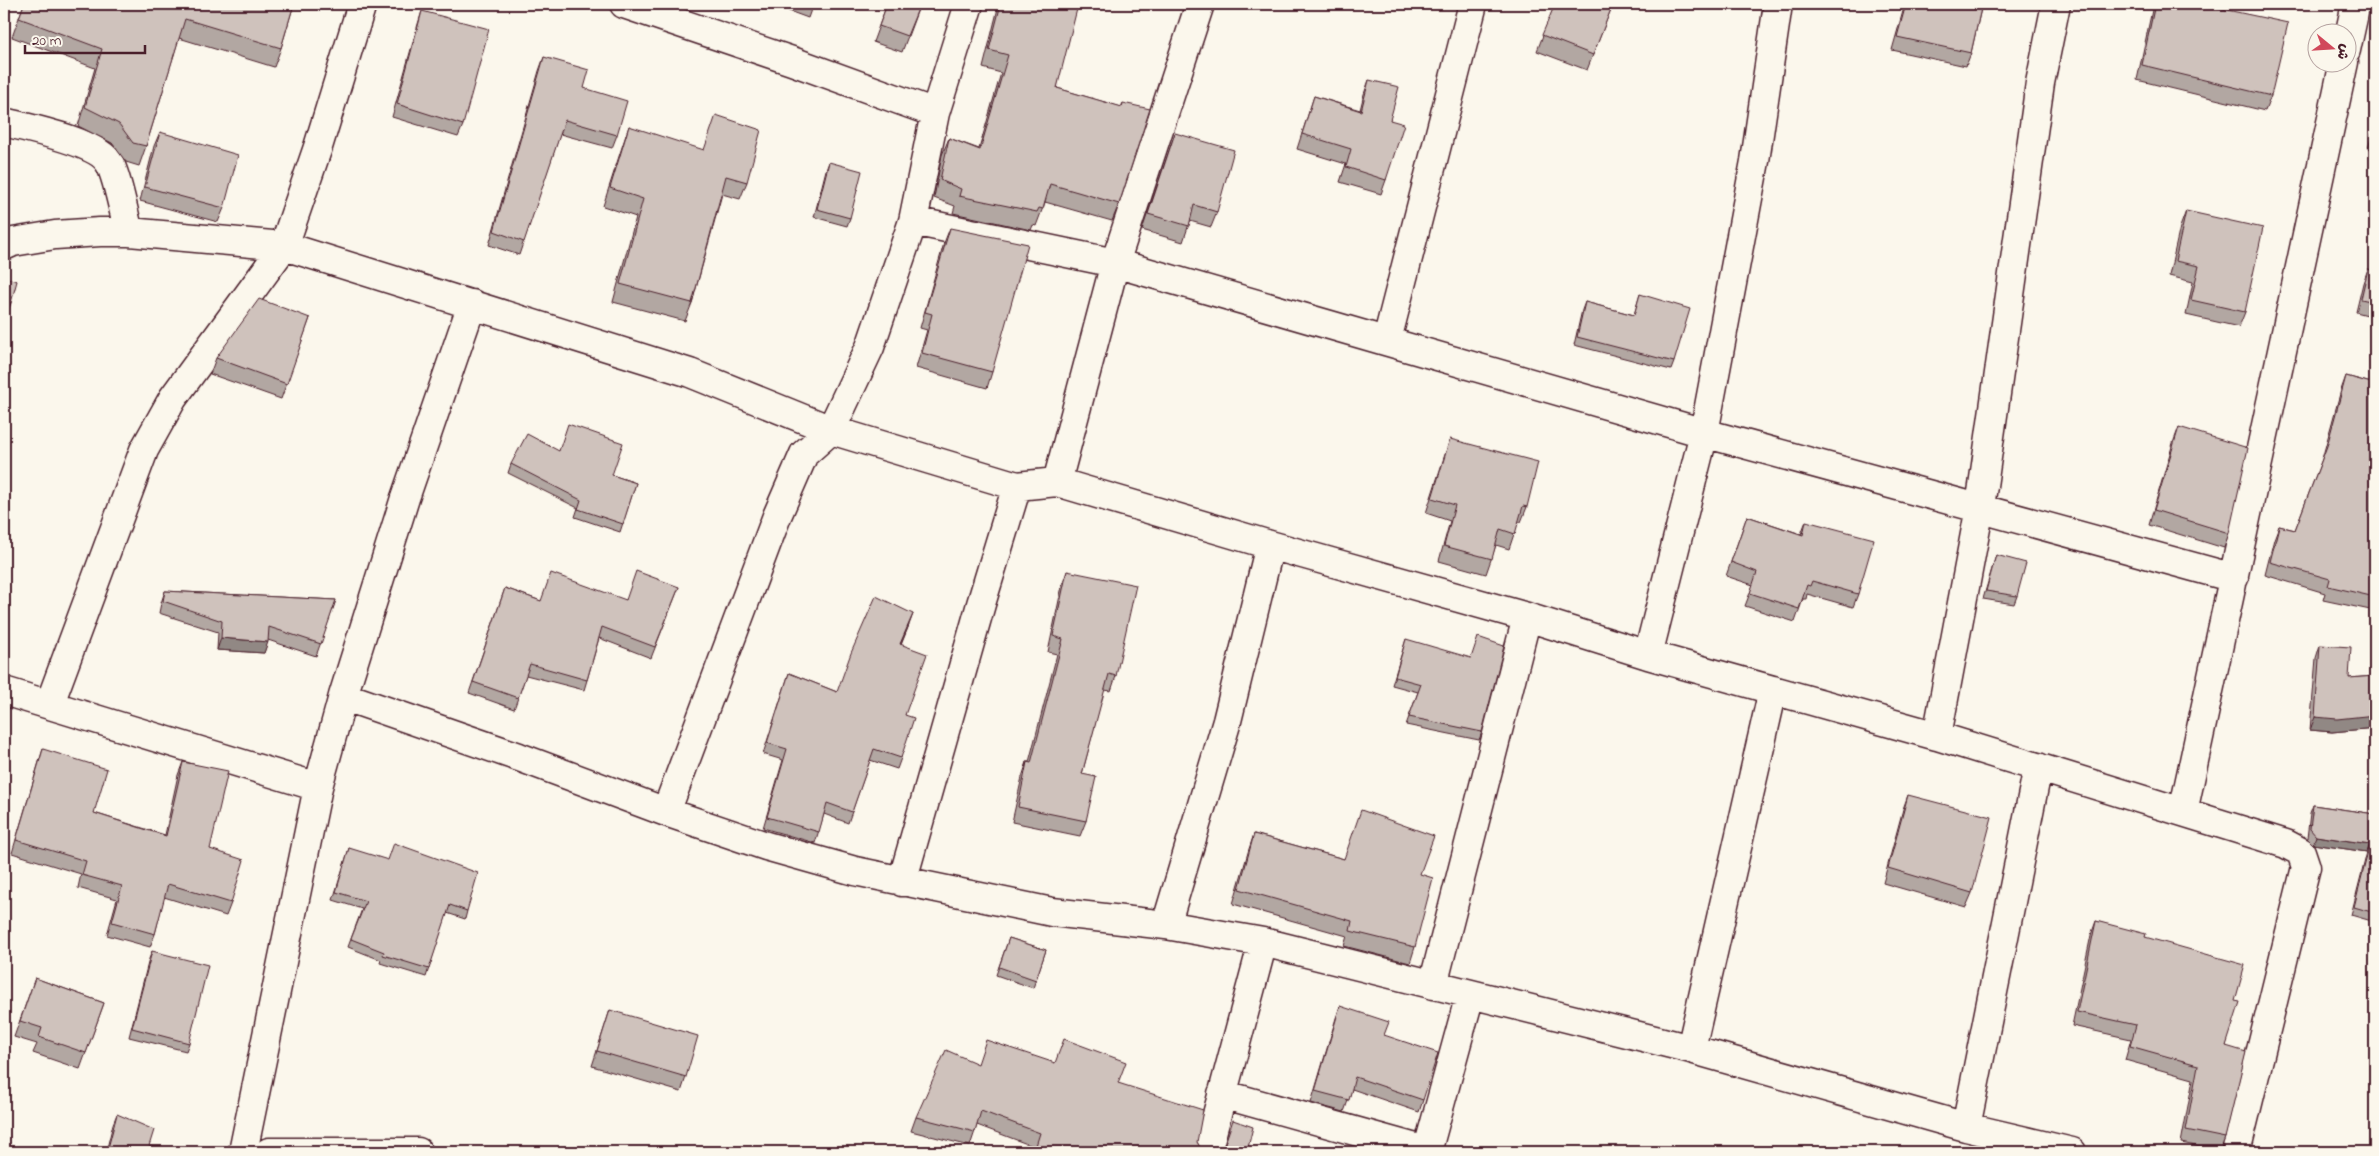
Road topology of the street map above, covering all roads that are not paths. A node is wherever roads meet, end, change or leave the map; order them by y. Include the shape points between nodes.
1 (362, 4) edge
2 (624, 4) edge
3 (969, 4) edge
4 (1200, 4) edge
5 (1473, 4) edge
6 (1778, 4) edge
7 (2056, 4) edge
8 (2356, 4) edge
9 (2352, 22) edge
10 (2342, 72) edge
11 (935, 114) junction
12 (4, 122) edge
13 (912, 222) junction
14 (129, 232) junction
15 (4, 246) edge
16 (284, 246) junction
17 (1115, 263) junction
18 (472, 304) junction
19 (1386, 340) junction
20 (831, 430) junction
21 (1704, 433) junction
22 (1057, 482) junction
23 (1017, 486) junction
24 (1980, 507) junction
25 (1270, 545) junction
26 (2234, 578) junction
27 (1527, 617) junction
28 (1648, 655) junction
29 (1773, 690) junction
30 (4, 691) edge
31 (343, 696) junction
32 (50, 703) junction
33 (1937, 736) junction
34 (2038, 767) junction
35 (318, 787) junction
36 (666, 812) junction
37 (2183, 812) junction
38 (902, 882) junction
39 (1166, 925) junction
40 (1263, 942) junction
41 (1433, 986) junction
42 (1470, 995) junction
43 (1691, 1049) junction
44 (1222, 1094) junction
45 (1966, 1127) junction
46 (243, 1152) edge
47 (269, 1152) edge
48 (418, 1152) edge
49 (1207, 1152) edge
50 (1428, 1152) edge
51 (2072, 1152) edge
52 (2236, 1152) edge

1 - 16 street
2 - 11 street
3 - 11 street
4 - 17 street
5 - 19 street
6 - 21 street via 1755,161
7 - 24 street via 2040,83
8 - 9 street
10 - 26 street
11 - 13 street
12 - 14 street via 79,143 100,154 110,164
13 - 17 street
13 - 20 street via 870,346
14 - 15 street via 55,235
14 - 16 street
16 - 18 street
16 - 32 street via 173,398 144,450
17 - 19 street
17 - 22 street
18 - 20 street via 690,373
18 - 31 street via 405,498
19 - 21 street
20 - 23 street
20 - 36 street via 804,454 777,516
21 - 24 street
21 - 28 street
22 - 23 street
22 - 25 street
23 - 38 street
24 - 26 street
24 - 33 street
25 - 27 street
25 - 39 street via 1227,721
26 - 37 street
27 - 28 street
27 - 41 street
28 - 29 street
29 - 33 street
29 - 43 street
30 - 32 street
31 - 35 street
31 - 36 street
32 - 35 street
33 - 34 street
34 - 37 street
34 - 45 street
35 - 46 street
36 - 38 street via 766,846
37 - 52 street via 2286,844 2301,852 2306,867
38 - 39 street via 1052,912
39 - 40 street
40 - 41 street
40 - 44 street
41 - 42 street
42 - 43 street
42 - 50 street
43 - 45 street
44 - 49 street
44 - 50 street
45 - 51 street
47 - 48 street

